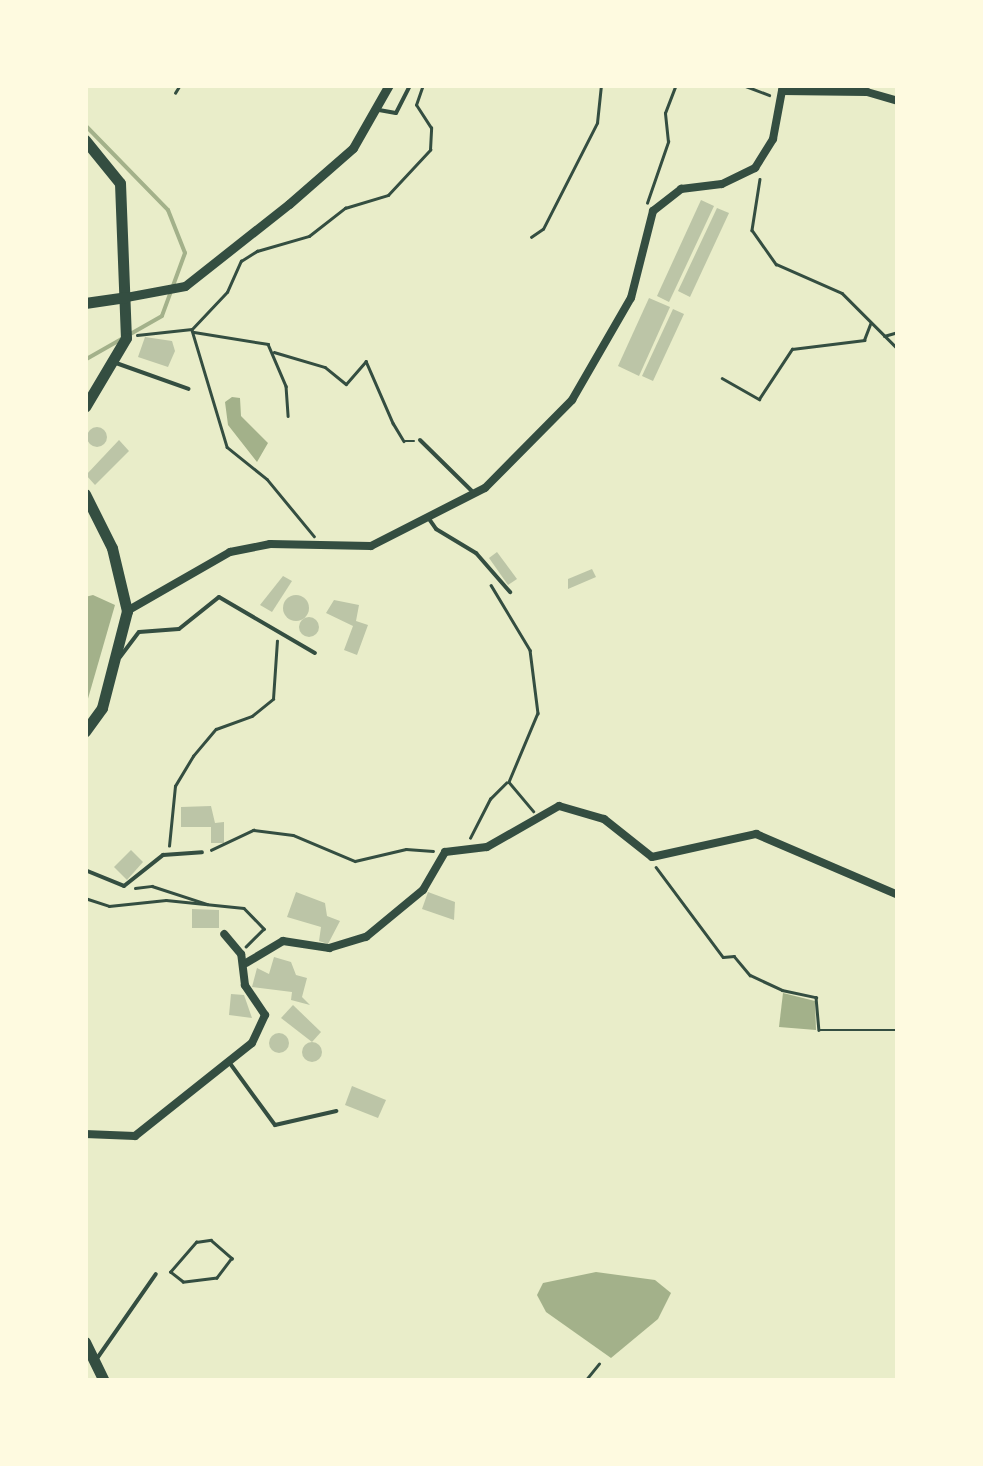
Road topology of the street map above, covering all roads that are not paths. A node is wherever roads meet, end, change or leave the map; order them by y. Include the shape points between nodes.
1 (389, 85) edge
2 (410, 85) edge
3 (782, 92) edge
4 (898, 101) edge
5 (378, 110) junction
6 (85, 140) edge
7 (126, 298) junction
8 (85, 302) edge
9 (116, 364) junction
10 (189, 390) dead end
11 (85, 407) edge
12 (420, 440) road end
13 (85, 494) edge
14 (475, 494) junction
15 (428, 516) junction
16 (510, 592) dead end
17 (127, 611) junction
18 (315, 653) dead end
19 (115, 658) junction
20 (85, 731) edge
21 (202, 852) road end
22 (85, 870) edge
23 (898, 895) edge
24 (224, 934) dead end
25 (243, 958) junction
26 (230, 1062) junction
27 (336, 1111) dead end
28 (85, 1134) edge
29 (156, 1274) dead end
30 (85, 1342) edge
31 (95, 1361) junction
32 (104, 1381) edge

1 - 5 street
2 - 5 lane via 396,114
3 - 4 street via 866,92
3 - 14 street via 773,139 753,170 722,184 681,189 653,211 631,298 572,400
5 - 7 street via 335,166 184,286
6 - 7 main road via 120,183
7 - 8 main road
7 - 9 main road via 126,338
9 - 10 lane
9 - 11 main road
12 - 14 lane
13 - 17 main road via 112,548
14 - 15 street
15 - 16 lane
15 - 17 street via 371,546 270,544 230,552
17 - 19 main road
18 - 19 lane via 219,598 179,629 139,632 125,657
19 - 20 main road via 102,708
21 - 22 lane via 168,853 124,886
23 - 25 street via 756,834 652,857 589,811 559,806 486,847 445,852 423,890 366,937 330,948 282,941
24 - 25 street
25 - 26 street via 245,985 265,1014 252,1043
26 - 27 lane via 276,1126
26 - 28 street via 135,1136
29 - 31 lane
30 - 31 main road
31 - 32 main road

